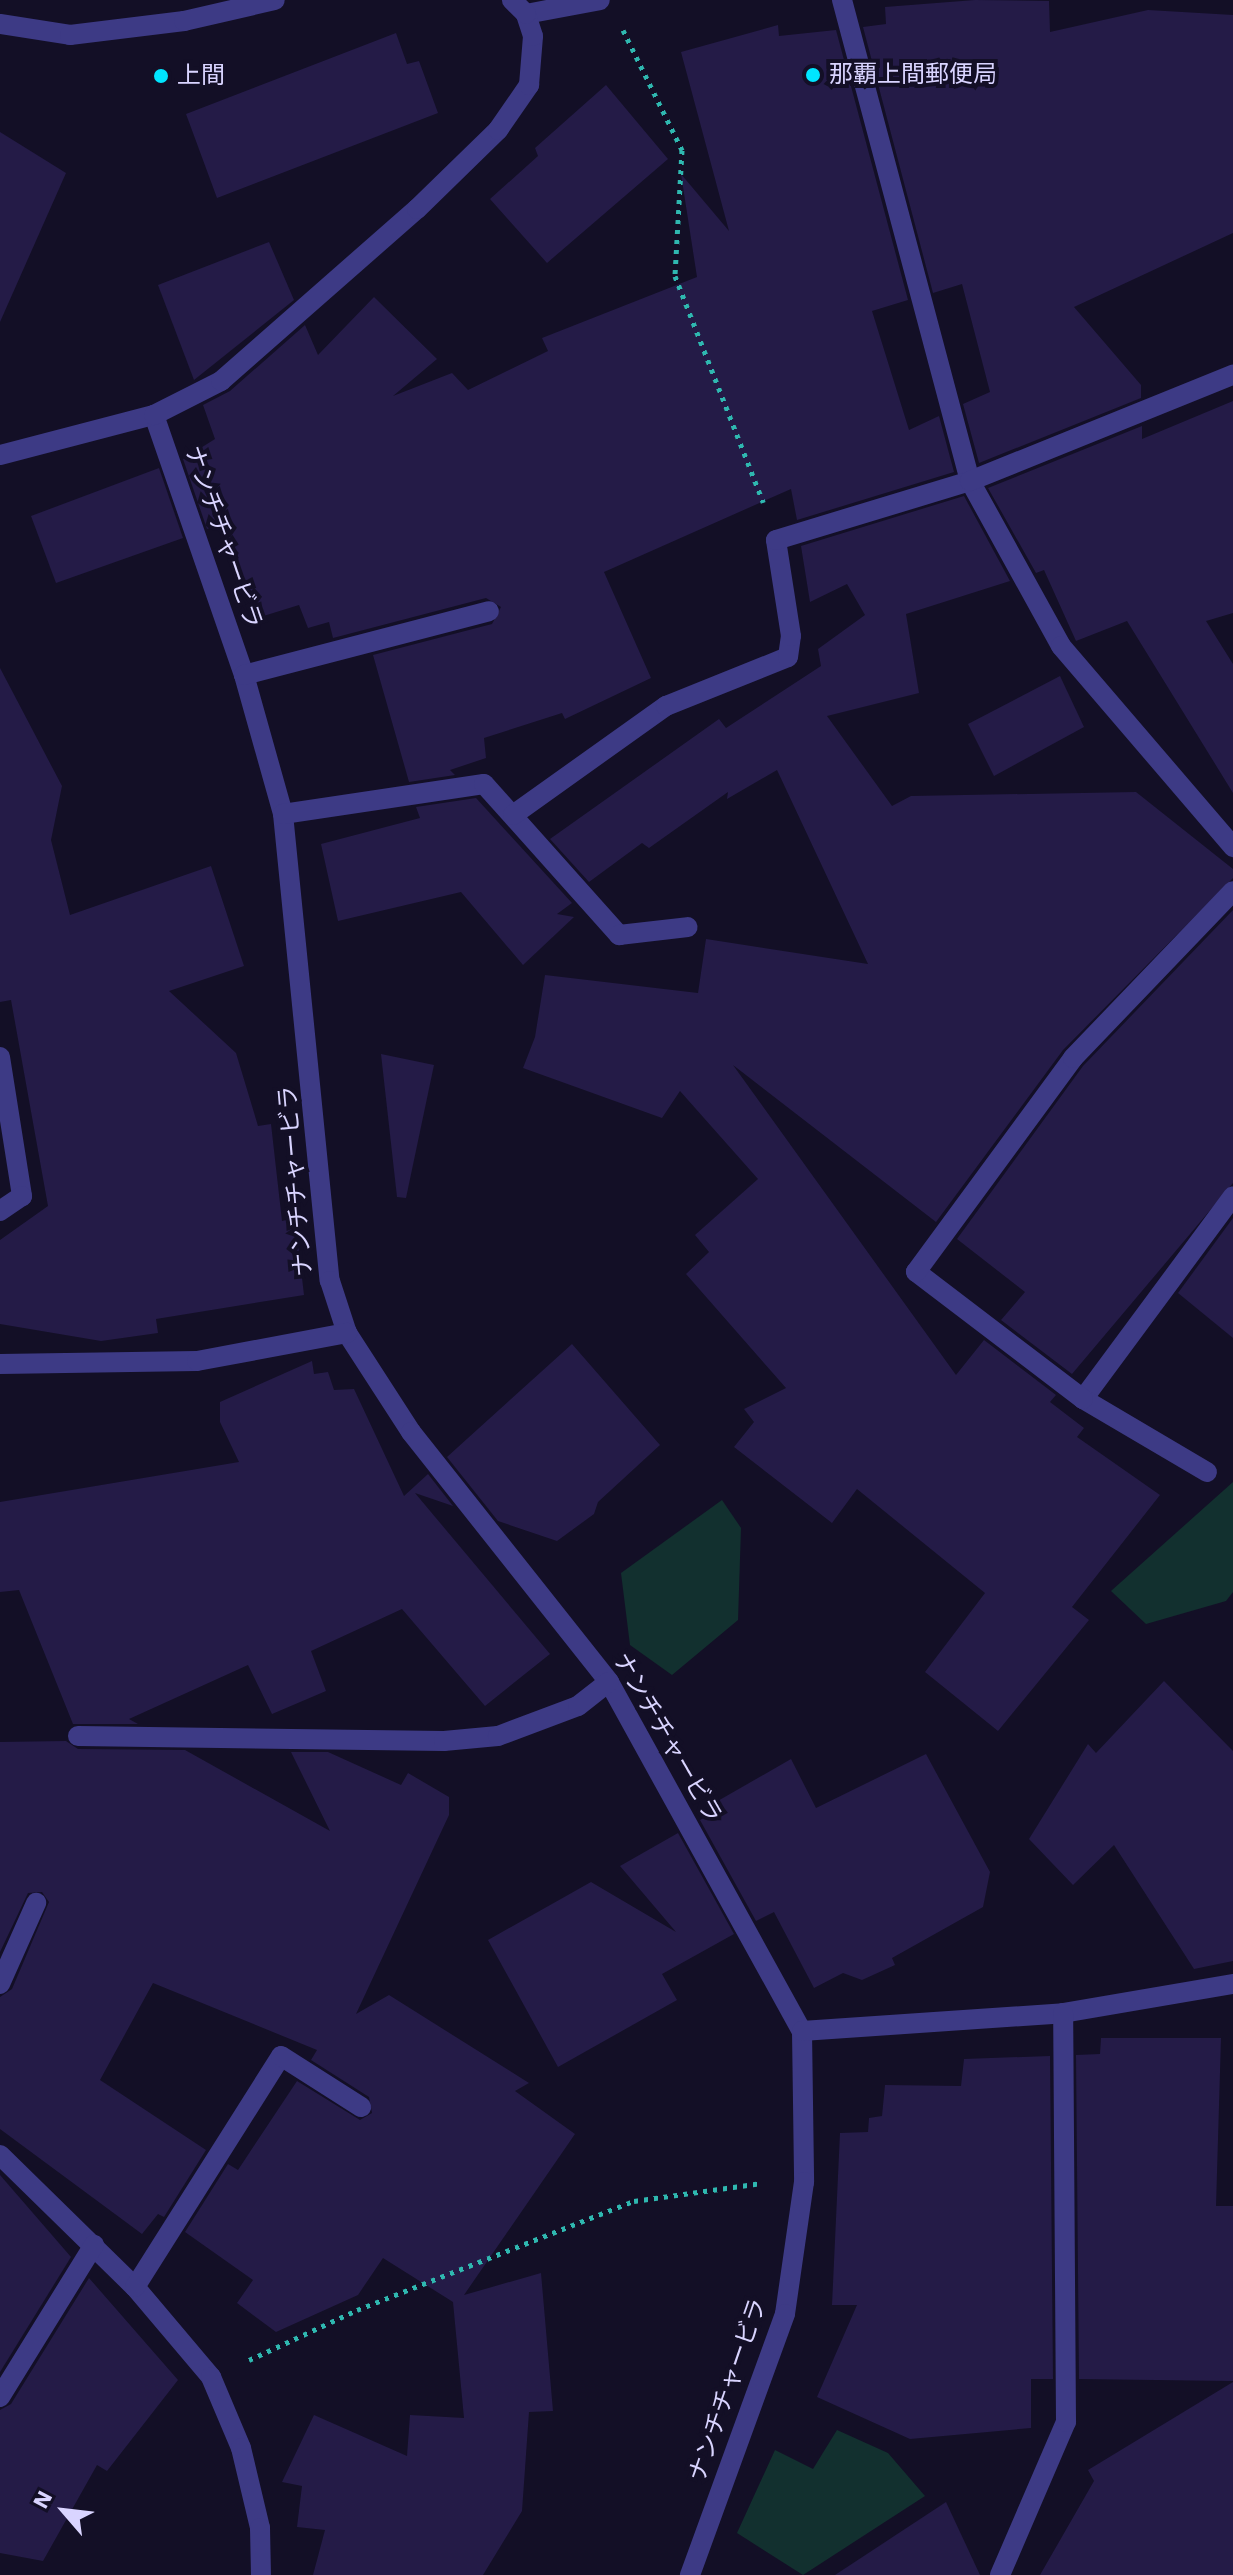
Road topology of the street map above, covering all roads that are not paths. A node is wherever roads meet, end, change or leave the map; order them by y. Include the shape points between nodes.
1 (275, 0) edge
2 (600, 0) edge
3 (842, 0) edge
4 (523, 5) edge
5 (0, 24) edge
6 (1233, 375) edge
7 (154, 415) junction
8 (0, 455) edge
9 (970, 481) junction
10 (489, 611) dead end
11 (244, 675) junction
12 (283, 814) junction
13 (513, 815) junction
14 (1233, 847) edge
15 (1233, 891) edge
16 (688, 927) dead end
17 (0, 1057) edge
18 (1233, 1196) edge
19 (0, 1211) edge
20 (347, 1333) junction
21 (1, 1367) edge
22 (1083, 1399) junction
23 (1207, 1472) dead end
24 (609, 1682) junction
25 (78, 1736) dead end
26 (36, 1903) dead end
27 (0, 1984) edge
28 (1233, 1984) edge
29 (1063, 2013) junction
30 (802, 2031) junction
31 (361, 2107) dead end
32 (0, 2155) edge
33 (94, 2245) junction
34 (135, 2287) junction
35 (0, 2397) edge
36 (261, 2575) edge
37 (690, 2575) edge
38 (1000, 2575) edge

1 - 5 street via 184,21 70,35
2 - 4 street
3 - 9 street
4 - 7 street via 534,56 529,85 498,130 221,381
6 - 9 street
7 - 8 street
7 - 11 street, ナンチチャービラ
9 - 13 street via 776,540 791,636 788,657 666,706
9 - 14 street via 1061,646
10 - 11 street
11 - 12 street, ナンチチャービラ
12 - 13 street via 484,784
12 - 20 street, ナンチチャービラ via 330,1281
13 - 16 street via 619,935
15 - 22 street via 1073,1058 916,1272
17 - 19 street via 22,1196
18 - 22 street
20 - 21 street via 197,1361
20 - 24 street, ナンチチャービラ via 411,1432
22 - 23 street
24 - 25 street via 578,1706 498,1736
24 - 30 street, ナンチチャービラ
26 - 27 street
28 - 29 street
29 - 30 street
29 - 38 street via 1066,2422
30 - 37 street, ナンチチャービラ via 804,2182 785,2314
31 - 34 street via 281,2056
32 - 33 street
33 - 34 street
33 - 35 street
34 - 36 street via 211,2377 241,2448 260,2528

